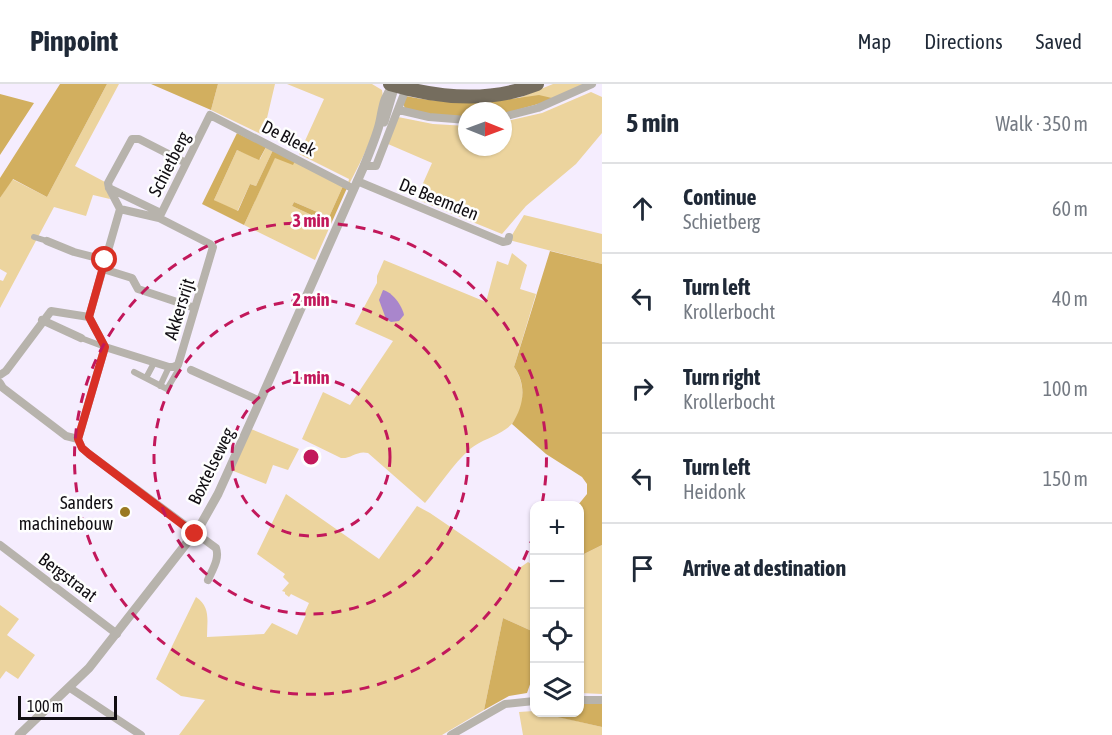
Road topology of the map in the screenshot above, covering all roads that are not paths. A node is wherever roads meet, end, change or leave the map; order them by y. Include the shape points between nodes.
1 (537, 84) edge
2 (592, 84) edge
3 (399, 85) edge
4 (399, 110) junction
5 (210, 115) joint
6 (512, 115) edge
7 (458, 119) edge
8 (186, 163) junction
9 (364, 166) junction
10 (355, 185) junction
11 (109, 188) junction
12 (120, 209) junction
13 (160, 215) junction
14 (34, 237) dead end
15 (509, 237) dead end
16 (47, 241) joint
17 (104, 265) junction
18 (195, 308) junction
19 (89, 317) junction
20 (42, 320) junction
21 (81, 338) joint
22 (105, 347) junction
23 (154, 363) junction
24 (178, 365) junction
25 (169, 367) junction
26 (191, 370) dead end
27 (134, 372) dead end
28 (0, 375) edge
29 (146, 378) junction
30 (0, 383) edge
31 (160, 386) junction
32 (260, 401) junction
33 (78, 439) junction
34 (195, 534) junction
35 (0, 545) edge
36 (208, 580) dead end
37 (117, 634) junction
38 (70, 688) junction
39 (584, 700) edge
40 (602, 700) edge
41 (530, 701) edge
42 (19, 735) edge
43 (141, 735) edge
44 (451, 735) edge

1 - 3 highway via 510,92 462,97
2 - 6 street via 538,108
3 - 4 street, Boxtelseweg
3 - 9 street, Boxtelseweg
4 - 7 street
4 - 9 street, Boxtelseweg via 376,166
5 - 8 street, Schietberg
5 - 10 street, De Bleek
8 - 11 street via 132,139 108,183
8 - 13 street, Schietberg
9 - 10 street, Boxtelseweg
10 - 15 street, De Beemden via 503,242
10 - 32 street, Boxtelseweg
11 - 12 street
11 - 13 street
12 - 13 street, Schietberg
12 - 17 street
13 - 18 street, Akkersrijt via 213,247
14 - 16 street
16 - 17 street
17 - 18 street via 132,279 138,289
17 - 19 street
18 - 24 street, Akkersrijt
19 - 20 street via 55,310
19 - 22 street
20 - 21 street
20 - 28 street
21 - 22 street
22 - 23 street, Akkersrijt
22 - 33 street
23 - 25 street, Akkersrijt
23 - 29 street
24 - 25 street, Akkersrijt
24 - 31 street via 169,387
25 - 31 street
26 - 32 street
27 - 29 street
29 - 31 street
30 - 33 street via 66,436
32 - 34 street, Boxtelseweg via 218,494
33 - 34 street via 89,454
34 - 36 street via 216,548 218,554
34 - 37 street, Boxtelseweg
35 - 37 street, Bergstraat
37 - 38 street, Boxtelseweg
38 - 42 street, Boxtelseweg
38 - 43 street
39 - 40 street
41 - 44 street via 505,704

